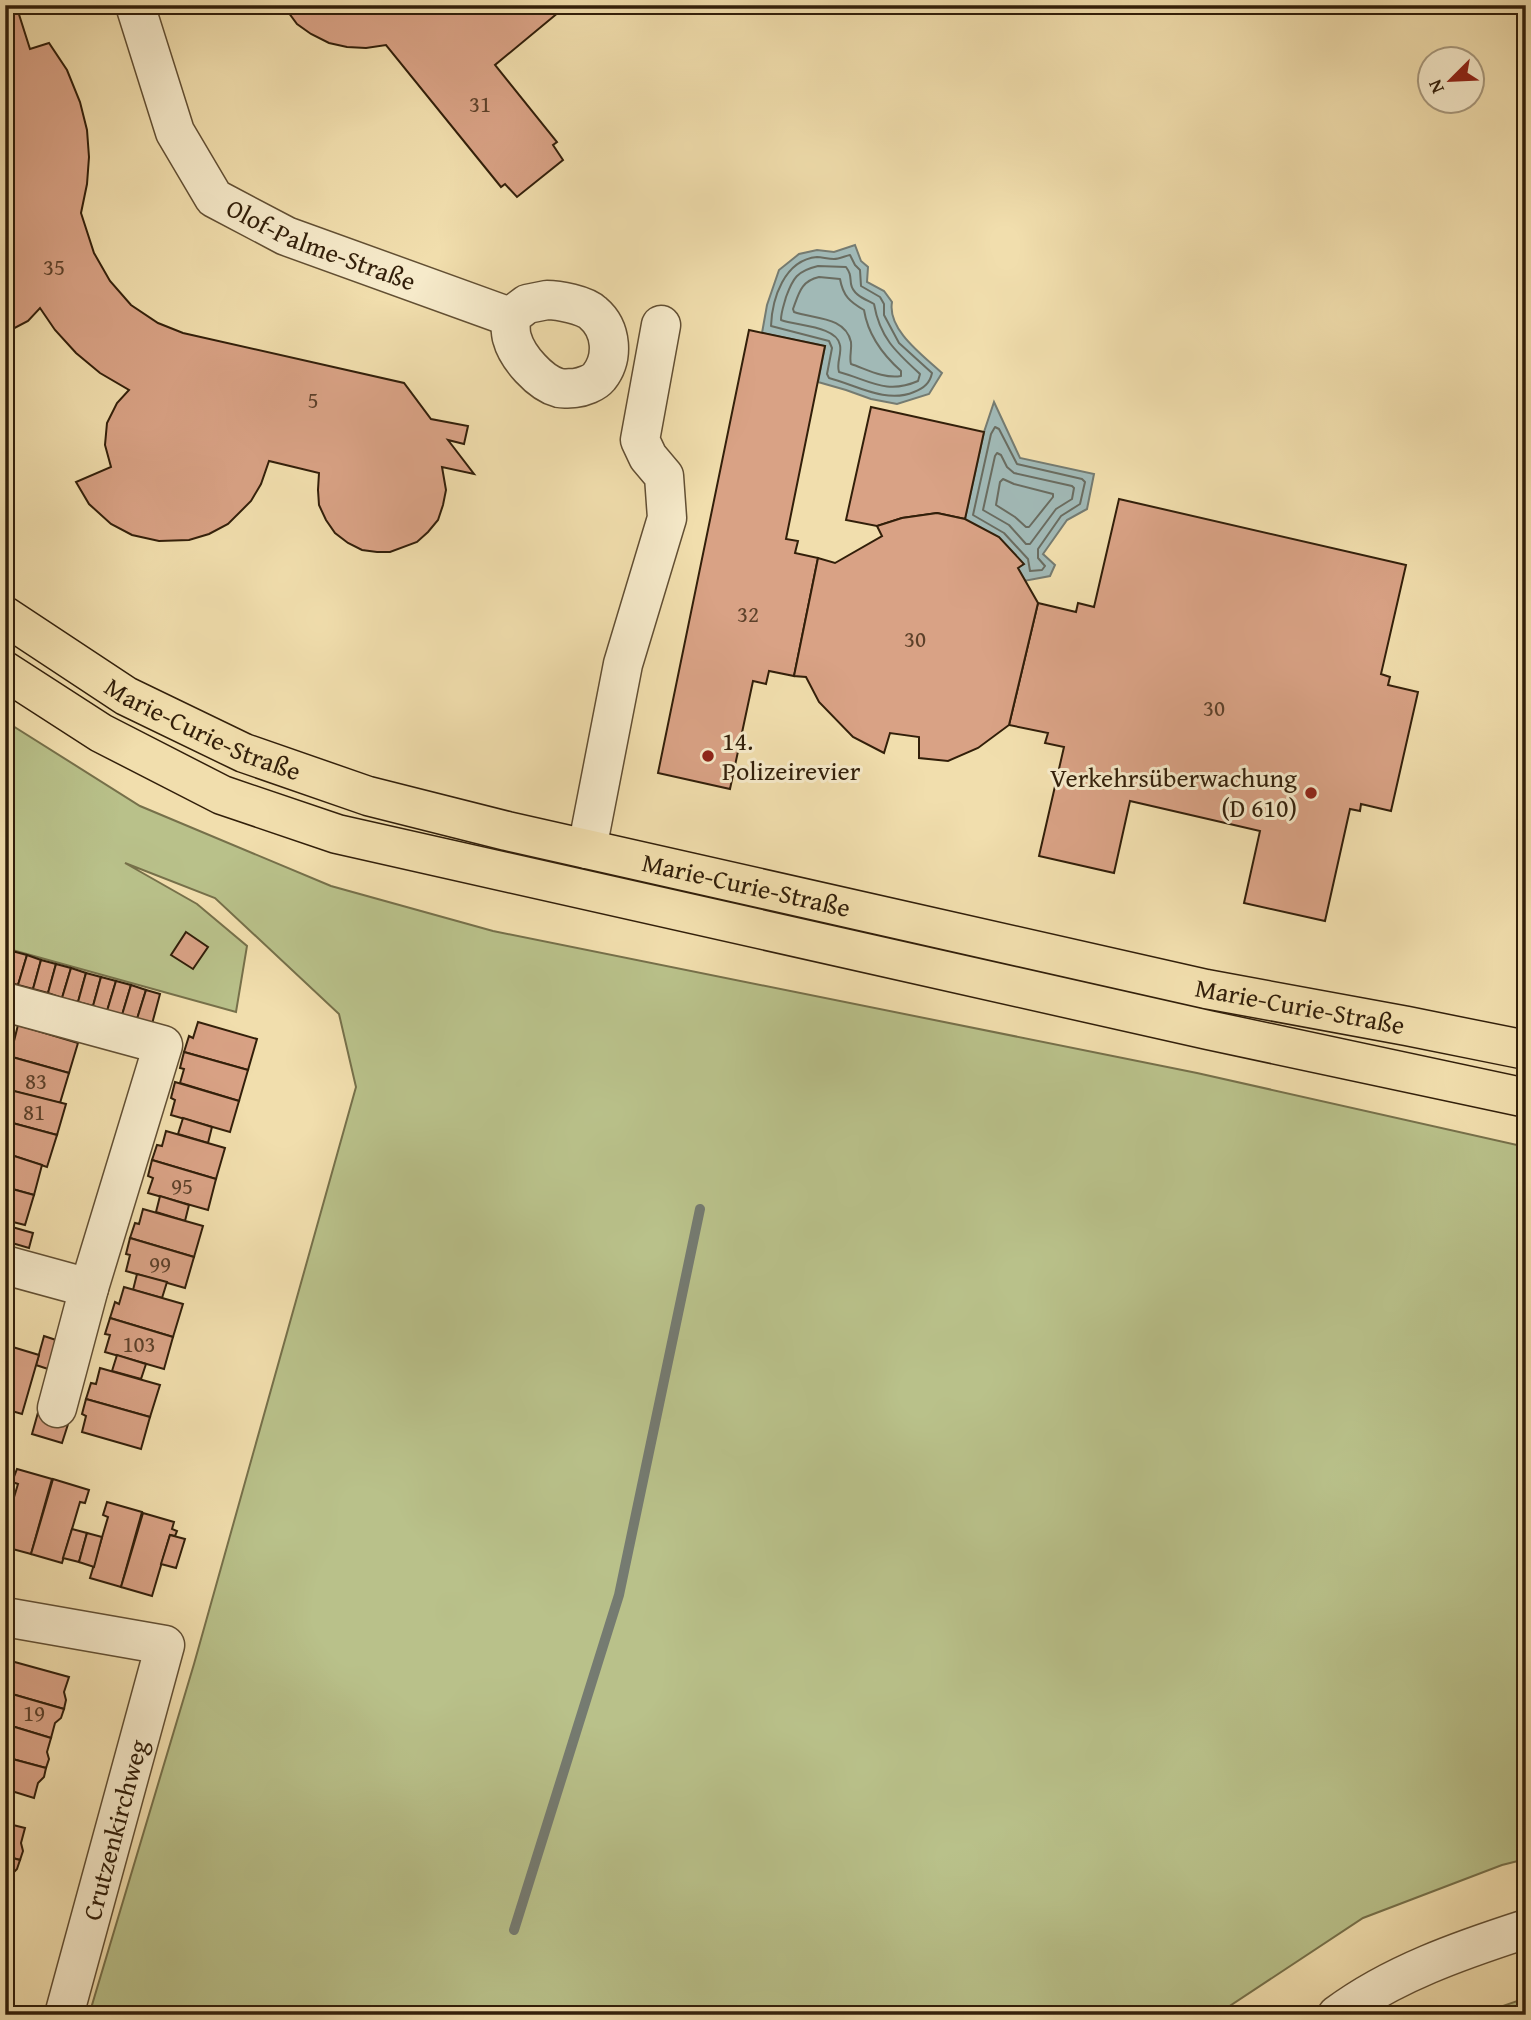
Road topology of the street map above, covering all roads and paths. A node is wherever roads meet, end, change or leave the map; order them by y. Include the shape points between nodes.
1 (135, 5) edge
2 (510, 317) dead end
3 (661, 325) dead end
4 (5, 616) edge
5 (5, 671) edge
6 (587, 849) junction
7 (5, 1002) edge
8 (1526, 1050) edge
9 (1526, 1098) edge
10 (5, 1265) edge
11 (89, 1288) junction
12 (57, 1408) dead end
13 (5, 1617) edge
14 (1526, 1930) edge
15 (64, 2015) edge
16 (1337, 2015) edge

1 - 2 street, Olof-Palme-Straße via 175,132 214,198 286,236
3 - 6 street via 640,440 664,476 667,518 623,664
4 - 6 main road, Marie-Curie-Straße via 126,696 244,753 368,796
5 - 9 main road, Marie-Curie-Straße via 101,733 222,795 337,834
6 - 8 main road, Marie-Curie-Straße via 1206,989
7 - 11 street via 163,1045
10 - 11 street
11 - 12 street
13 - 15 street, Crutzenkirchweg via 165,1644
14 - 16 street via 1425,1966

